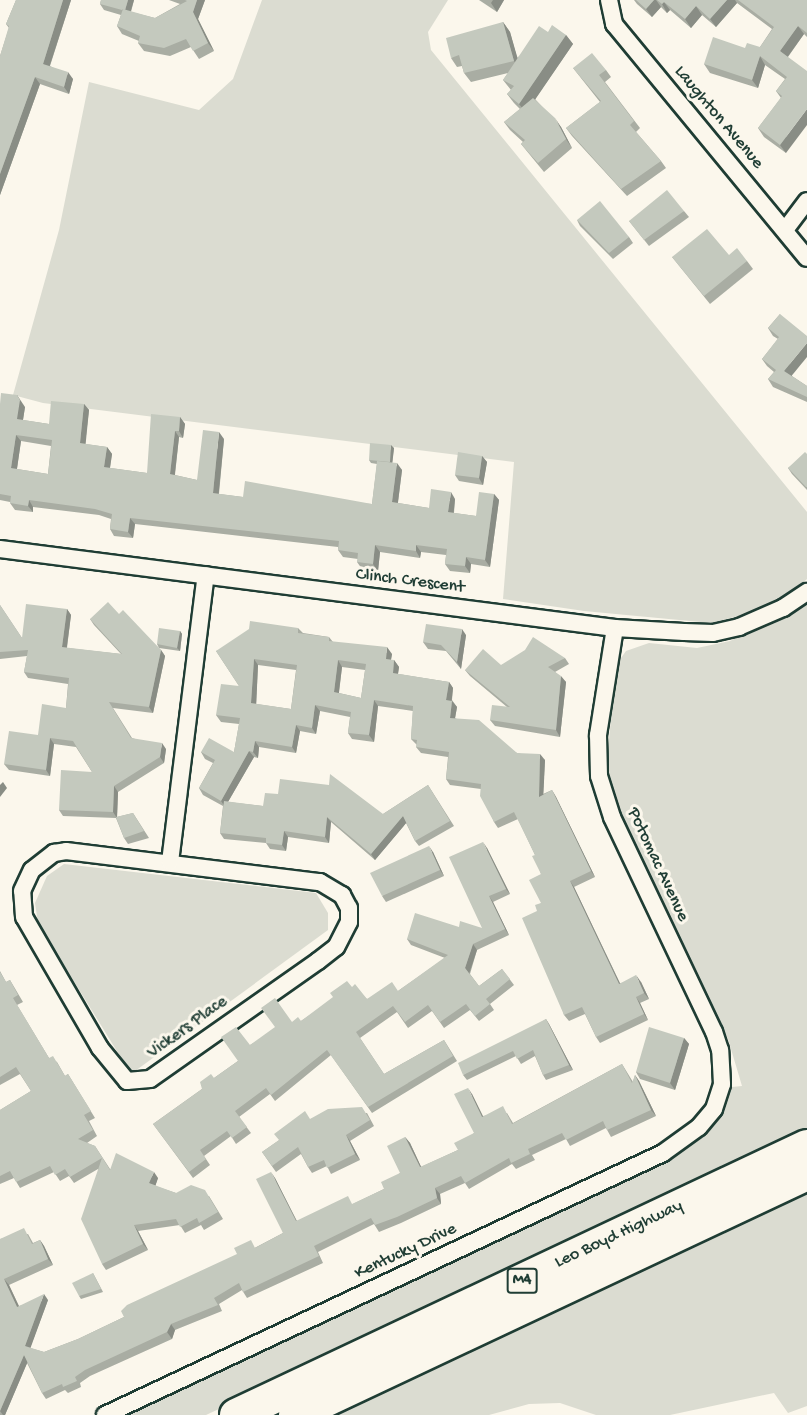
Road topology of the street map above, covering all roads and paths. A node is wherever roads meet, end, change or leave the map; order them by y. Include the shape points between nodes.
1 (609, 0) edge
2 (807, 201) edge
3 (785, 230) junction
4 (807, 258) edge
5 (0, 549) edge
6 (206, 575) junction
7 (807, 591) edge
8 (615, 628) junction
9 (170, 862) junction
10 (714, 1109) joint
11 (807, 1146) edge
12 (807, 1174) edge
13 (105, 1415) edge
14 (236, 1415) edge
15 (295, 1415) edge

1 - 3 street, Laughton Avenue via 615,24
2 - 3 street
3 - 4 street, Laughton Avenue
5 - 6 street, Clinch Crescent
6 - 8 street, Clinch Crescent
6 - 9 street
7 - 8 street, Clinch Crescent via 758,620 713,633
8 - 10 street, Potomac Avenue via 598,735 598,776 612,817 714,1032 720,1050 722,1084
9 - 9 street, Vickers Place via 320,882 342,895 349,908 349,922 336,947 318,961 150,1079 134,1083 115,1071 34,939 24,917 21,891 32,870 54,853
10 - 13 street, Kentucky Drive via 686,1138 663,1153
11 - 14 highway, Leo Boyd Highway / M4
12 - 15 highway, Leo Boyd Highway / M4

